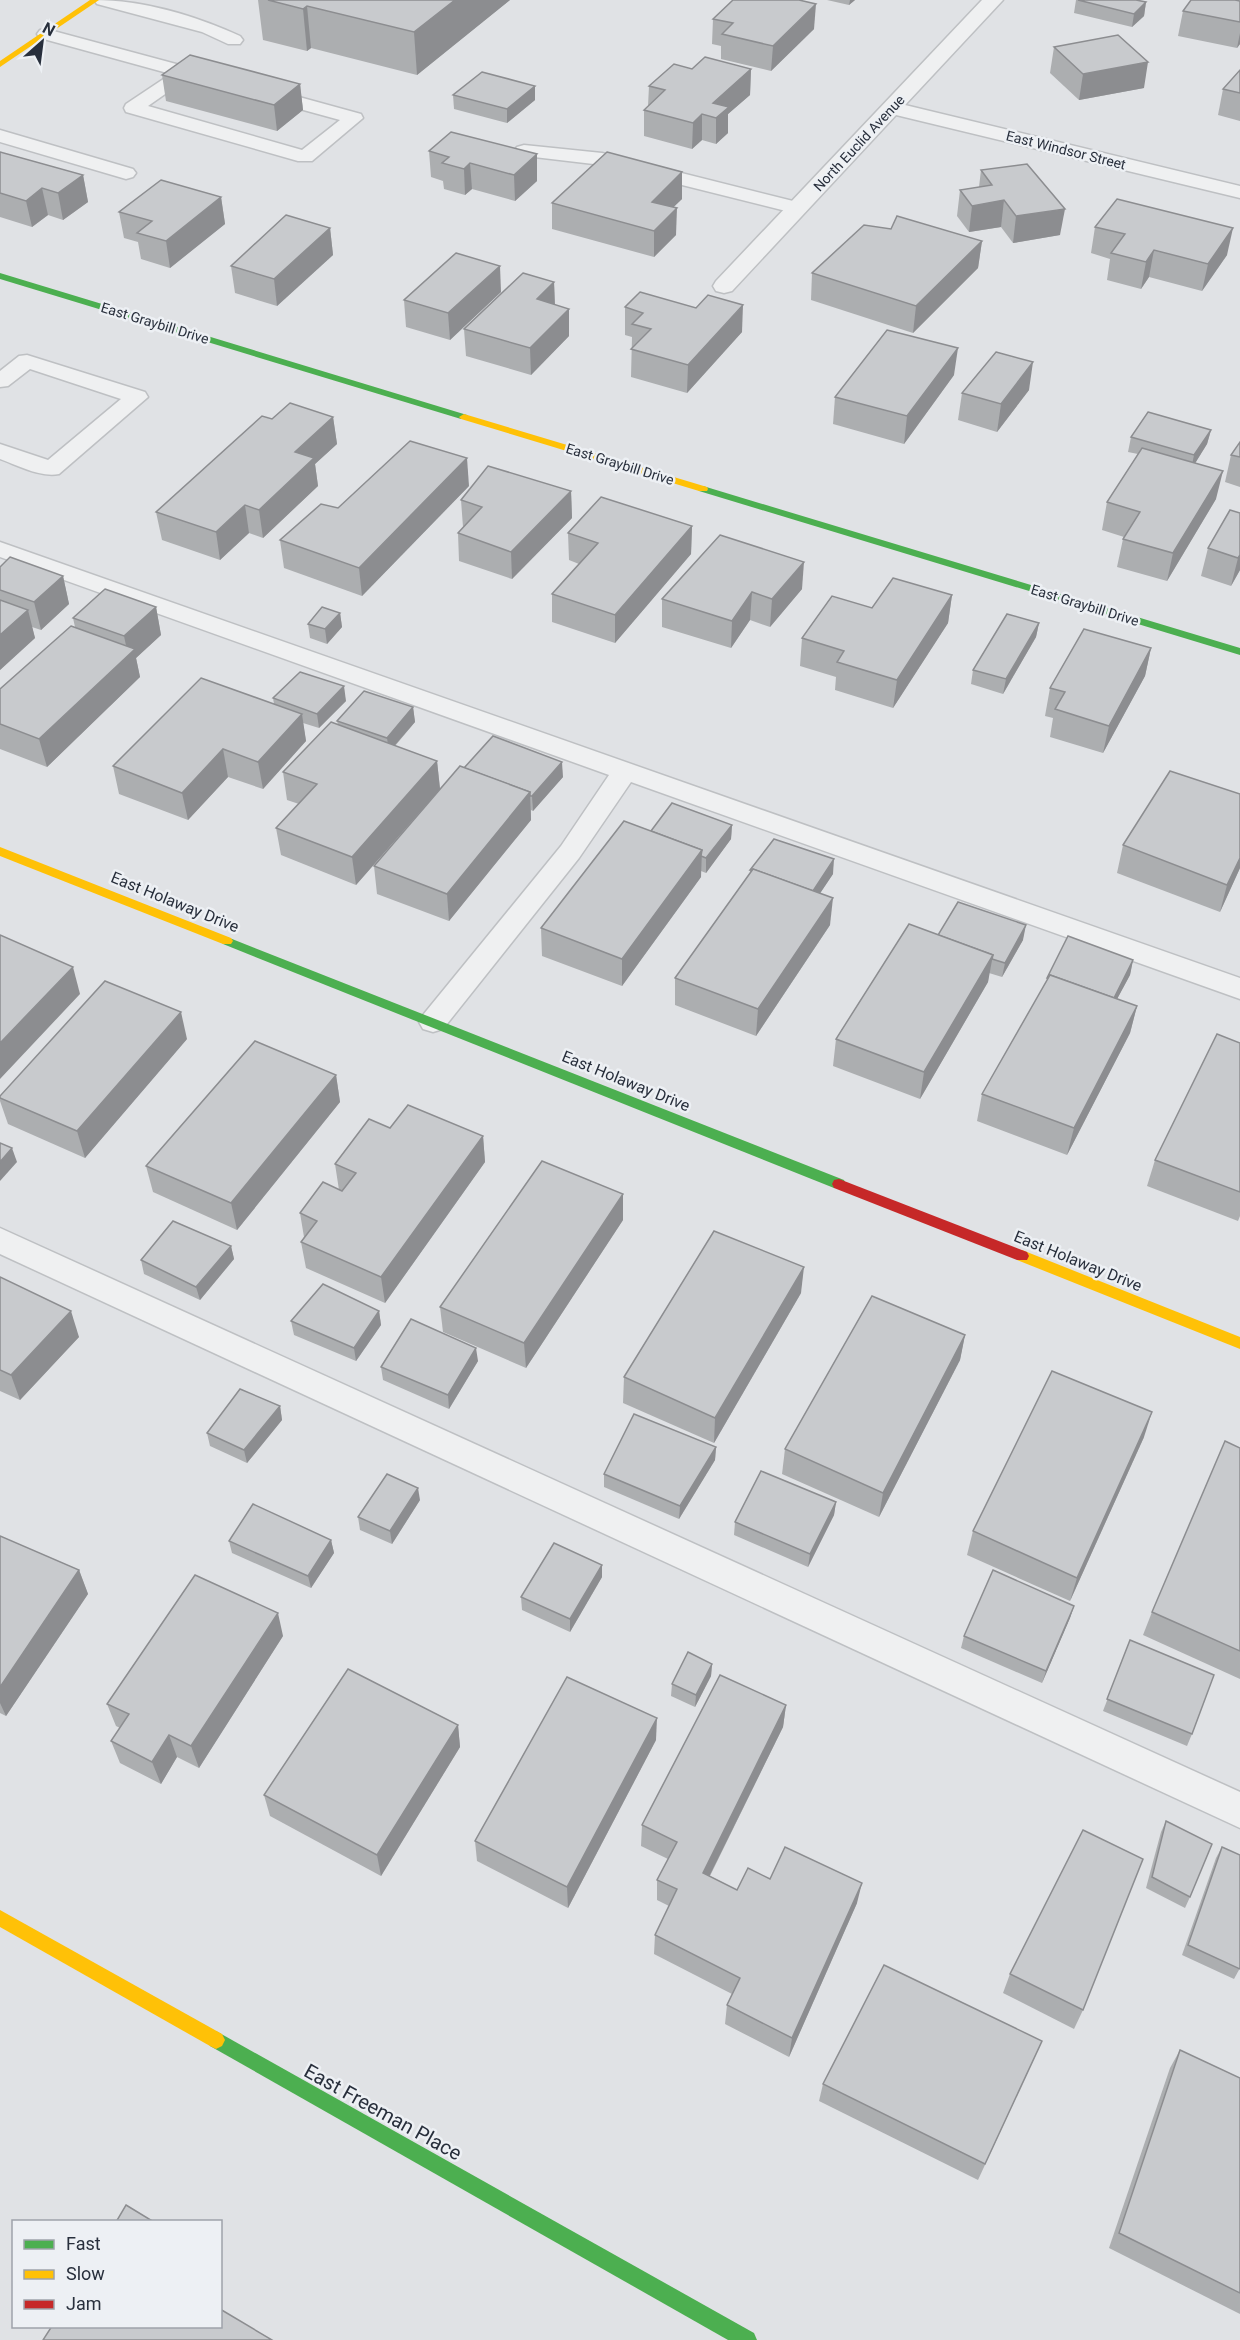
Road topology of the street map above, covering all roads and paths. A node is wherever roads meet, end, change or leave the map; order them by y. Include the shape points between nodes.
1 (95, 0) edge
2 (103, 0) edge
3 (993, 0) edge
4 (46, 34) junction
5 (234, 40) dead end
6 (0, 65) edge
7 (184, 72) junction
8 (892, 108) junction
9 (0, 136) edge
10 (524, 151) edge
11 (126, 172) dead end
12 (1240, 192) edge
13 (798, 208) junction
14 (0, 276) edge
15 (724, 286) dead end
16 (0, 381) edge
17 (0, 452) edge
18 (0, 549) edge
19 (1240, 652) edge
20 (626, 771) junction
21 (0, 851) edge
22 (1240, 989) edge
23 (434, 1022) junction
24 (0, 1240) edge
25 (1240, 1343) edge
26 (1240, 1810) edge
27 (0, 1918) edge
28 (747, 2340) edge

1 - 4 street
2 - 5 lane via 208,28
3 - 8 street, North Euclid Avenue
4 - 6 street
4 - 7 lane
7 - 7 lane via 235,85 354,118 305,157 132,108
8 - 12 street, East Windsor Street
8 - 13 street, North Euclid Avenue
9 - 11 lane
10 - 13 lane via 602,159
13 - 15 street, North Euclid Avenue
14 - 19 street, East Graybill Drive
16 - 17 lane via 27,361 138,397 51,469
18 - 20 lane
20 - 22 lane
20 - 23 lane via 570,852
21 - 23 street, East Holaway Drive
23 - 25 street, East Holaway Drive
24 - 26 lane
27 - 28 street, East Freeman Place

